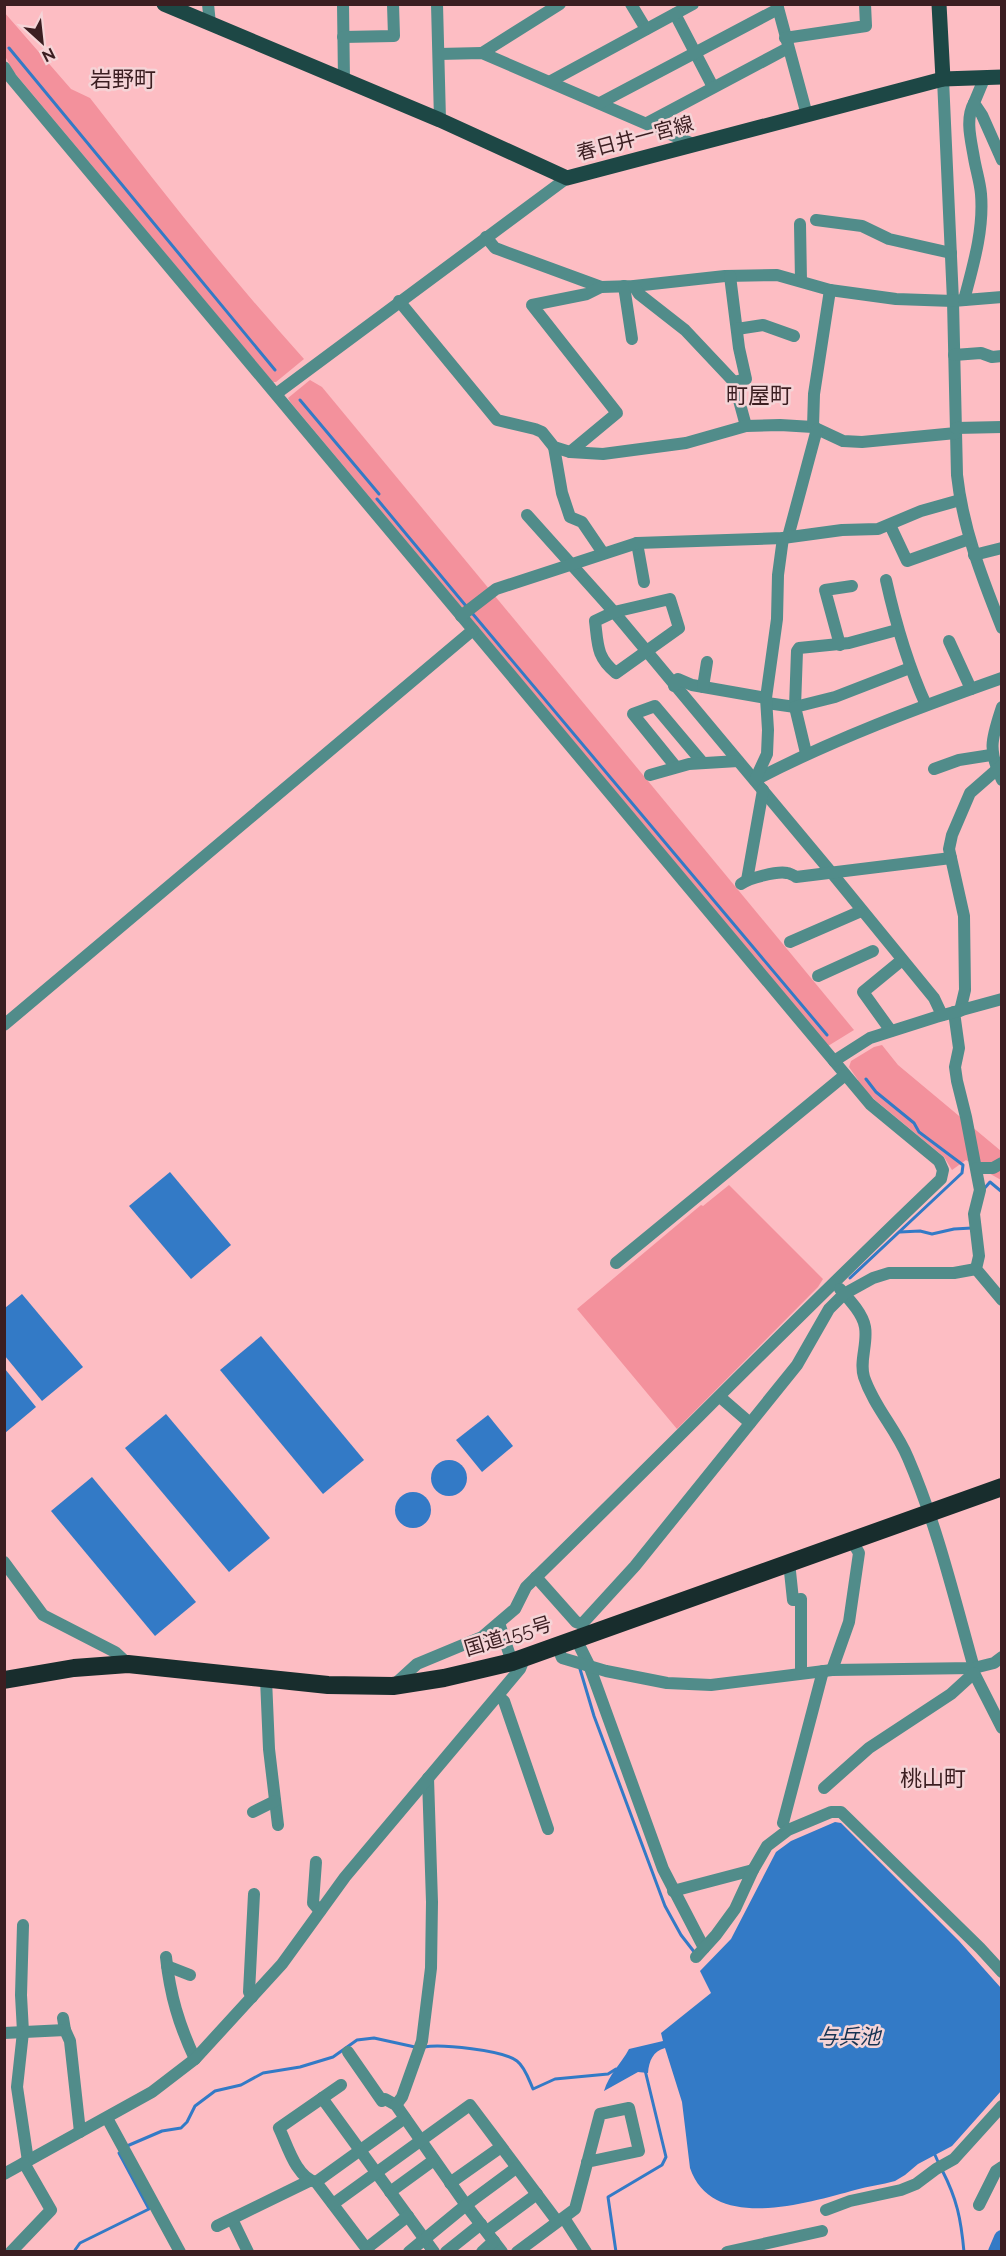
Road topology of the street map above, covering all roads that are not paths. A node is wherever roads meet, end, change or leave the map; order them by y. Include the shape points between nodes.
1 (164, 4) edge
2 (208, 4) edge
3 (343, 4) edge
4 (393, 4) edge
5 (560, 4) edge
6 (631, 4) edge
7 (693, 4) edge
8 (865, 4) edge
9 (939, 4) edge
10 (438, 5) edge
11 (777, 7) edge
12 (675, 14) junction
13 (210, 24) junction
14 (646, 29) junction
15 (343, 37) junction
16 (786, 43) junction
17 (695, 52) junction
18 (482, 53) junction
19 (440, 54) junction
20 (4, 67) edge
21 (1002, 77) edge
22 (943, 79) junction
23 (984, 79) junction
24 (344, 81) junction
25 (551, 81) junction
26 (713, 87) junction
27 (600, 103) junction
28 (974, 103) junction
29 (807, 115) junction
30 (440, 120) junction
31 (647, 123) junction
32 (693, 144) junction
33 (1002, 160) edge
34 (567, 178) junction
35 (816, 220) dead end
36 (800, 224) dead end
37 (486, 237) junction
38 (951, 253) junction
39 (730, 276) junction
40 (801, 281) junction
41 (629, 286) junction
42 (601, 287) junction
43 (830, 290) junction
44 (1002, 297) edge
45 (959, 300) junction
46 (399, 301) junction
47 (737, 329) junction
48 (794, 336) dead end
49 (632, 339) dead end
50 (954, 355) junction
51 (1002, 356) edge
52 (734, 382) junction
53 (276, 394) junction
54 (746, 426) junction
55 (1002, 427) edge
56 (815, 428) junction
57 (956, 431) junction
58 (554, 447) junction
59 (570, 452) junction
60 (960, 500) junction
61 (527, 514) dead end
62 (890, 525) junction
63 (786, 538) junction
64 (969, 539) junction
65 (637, 543) junction
66 (1002, 548) edge
67 (603, 553) junction
68 (974, 555) junction
69 (572, 563) junction
70 (886, 580) dead end
71 (644, 582) dead end
72 (852, 586) dead end
73 (614, 612) junction
74 (461, 616) junction
75 (1002, 628) edge
76 (473, 630) junction
77 (897, 630) junction
78 (949, 641) dead end
79 (840, 645) junction
80 (645, 651) junction
81 (707, 662) dead end
82 (910, 668) junction
83 (1002, 678) edge
84 (674, 686) junction
85 (703, 687) junction
86 (971, 689) junction
87 (766, 701) junction
88 (926, 705) junction
89 (1002, 706) edge
90 (795, 707) junction
91 (806, 753) junction
92 (992, 755) junction
93 (738, 761) junction
94 (703, 763) junction
95 (676, 767) junction
96 (934, 769) dead end
97 (1000, 771) edge
98 (650, 775) dead end
99 (754, 780) junction
100 (763, 790) junction
101 (951, 858) junction
102 (831, 872) junction
103 (859, 912) dead end
104 (790, 942) dead end
105 (873, 951) dead end
106 (902, 960) junction
107 (818, 976) dead end
108 (1002, 999) edge
109 (952, 1013) junction
110 (4, 1025) edge
111 (891, 1031) junction
112 (834, 1061) junction
113 (845, 1075) junction
114 (1002, 1163) edge
115 (977, 1168) junction
116 (616, 1263) dead end
117 (975, 1269) junction
118 (833, 1282) junction
119 (844, 1294) junction
120 (1002, 1300) edge
121 (720, 1397) junction
122 (750, 1423) junction
123 (1002, 1487) edge
124 (930, 1513) junction
125 (852, 1541) junction
126 (4, 1562) edge
127 (789, 1562) junction
128 (536, 1577) junction
129 (499, 1623) junction
130 (582, 1632) junction
131 (557, 1646) junction
132 (1002, 1657) edge
133 (519, 1659) junction
134 (128, 1665) junction
135 (589, 1665) junction
136 (827, 1671) junction
137 (974, 1671) junction
138 (801, 1673) junction
139 (266, 1679) junction
140 (4, 1680) edge
141 (393, 1686) junction
142 (498, 1696) junction
143 (1002, 1728) edge
144 (428, 1778) junction
145 (824, 1788) dead end
146 (275, 1801) junction
147 (253, 1812) dead end
148 (783, 1823) dead end
149 (278, 1825) dead end
150 (548, 1828) dead end
151 (315, 1862) dead end
152 (753, 1870) junction
153 (673, 1891) junction
154 (254, 1894) dead end
155 (320, 1911) junction
156 (23, 1925) dead end
157 (1002, 1972) edge
158 (190, 1975) dead end
159 (252, 1997) junction
160 (23, 2032) junction
161 (4, 2033) edge
162 (348, 2052) dead end
163 (195, 2059) junction
164 (341, 2085) dead end
165 (322, 2098) junction
166 (396, 2105) junction
167 (1002, 2106) edge
168 (107, 2118) junction
169 (405, 2118) junction
170 (80, 2132) junction
171 (420, 2140) junction
172 (501, 2147) junction
173 (360, 2150) junction
174 (435, 2160) junction
175 (26, 2162) junction
176 (587, 2162) junction
177 (516, 2168) junction
178 (1000, 2172) edge
179 (376, 2173) junction
180 (4, 2174) edge
181 (312, 2182) junction
182 (450, 2183) junction
183 (390, 2192) junction
184 (537, 2194) junction
185 (333, 2204) junction
186 (466, 2205) junction
187 (980, 2205) dead end
188 (826, 2210) dead end
189 (408, 2216) junction
190 (231, 2219) junction
191 (561, 2219) junction
192 (217, 2226) dead end
193 (822, 2231) dead end
194 (487, 2232) junction
195 (425, 2239) junction
196 (765, 2248) edge
197 (368, 2250) edge
198 (10, 2252) edge
199 (180, 2252) edge
200 (248, 2252) edge
201 (409, 2252) edge
202 (434, 2252) edge
203 (446, 2252) edge
204 (482, 2252) edge
205 (502, 2252) edge
206 (517, 2252) edge
207 (586, 2252) edge
208 (727, 2252) edge

1 - 13 main road, 春日井一宮線
2 - 13 street
3 - 15 street
4 - 15 street via 394,36
5 - 18 street
6 - 14 street
7 - 12 street
8 - 16 street via 866,26
9 - 22 main road
10 - 19 street
11 - 16 street
11 - 17 street
12 - 14 street
12 - 17 street
13 - 24 main road, 春日井一宮線
14 - 25 street
15 - 24 street
16 - 26 street
16 - 29 street
17 - 26 street
17 - 27 street
18 - 19 street
18 - 25 street
19 - 30 street
20 - 53 street
21 - 23 main road, 春日井一宮線
22 - 23 main road, 春日井一宮線
22 - 29 main road, 春日井一宮線
22 - 38 street
23 - 28 street
24 - 30 main road, 春日井一宮線
25 - 27 street
26 - 31 street
27 - 31 street
28 - 33 street
28 - 45 street via 970,111 970,136 981,194 981,218 976,254
29 - 32 main road, 春日井一宮線
30 - 34 main road, 春日井一宮線
31 - 32 street
32 - 34 main road, 春日井一宮線
34 - 37 street
35 - 38 street via 862,226 889,239
36 - 40 street
37 - 42 street via 495,248
37 - 46 street
38 - 45 street
39 - 40 street via 777,275
39 - 41 street
39 - 47 street
40 - 43 street
41 - 42 street
41 - 49 street
41 - 52 street via 685,330
42 - 59 street via 532,305 617,413
43 - 45 street via 896,299
43 - 56 street via 814,394
44 - 45 street
45 - 50 street
46 - 53 street
46 - 58 street via 497,420 542,432
47 - 48 street via 763,325
47 - 52 street via 746,379
50 - 51 street
50 - 57 street
52 - 54 street
53 - 74 street
54 - 56 street
54 - 59 street via 686,443 603,454
55 - 57 street
56 - 57 street via 843,441 862,442
56 - 63 street
57 - 60 street
58 - 59 street
58 - 67 street via 570,517 582,522
60 - 62 street
60 - 64 street
61 - 69 street
62 - 63 street
62 - 64 street via 907,561
63 - 65 street
63 - 87 street via 778,575 777,619
64 - 68 street
65 - 67 street
65 - 71 street
66 - 68 street
67 - 69 street
68 - 75 street
69 - 73 street
69 - 74 street via 496,589
70 - 77 street
72 - 79 street via 825,590
73 - 80 street
73 - 80 street via 596,621 599,651 605,664 616,673
73 - 80 street via 670,599 679,628
74 - 76 street
76 - 110 street
76 - 112 street
77 - 79 street
77 - 82 street
78 - 86 street
79 - 90 street via 799,648
80 - 84 street
81 - 85 street
82 - 88 street
82 - 90 street via 835,697
83 - 86 street
84 - 85 street via 678,679
84 - 93 street
85 - 87 street
86 - 88 street
87 - 90 street
87 - 99 street via 767,754
88 - 91 street
89 - 92 street via 992,738
90 - 91 street
91 - 99 street
92 - 96 street
92 - 97 street
93 - 94 street
93 - 99 street
94 - 95 street
94 - 95 street via 655,706 633,714
95 - 98 street
97 - 101 street via 970,793 952,835
99 - 100 street
100 - 102 street
100 - 102 street via 744,882 788,872 796,877
101 - 102 street
101 - 109 street via 965,938 965,990
102 - 106 street
103 - 104 street
105 - 107 street
106 - 109 street
106 - 111 street via 863,992
108 - 109 street
109 - 111 street
109 - 115 street via 959,1048 957,1081
111 - 112 street via 870,1038
112 - 113 street
113 - 116 street
113 - 118 street via 870,1104 939,1161 943,1170 941,1179
114 - 115 street via 993,1168
115 - 117 street via 980,1190 974,1214 979,1256
117 - 119 street via 954,1273 889,1273
117 - 120 street
118 - 119 street
118 - 121 street
119 - 122 street via 829,1309 797,1365
119 - 124 street via 865,1326 864,1375 908,1456
121 - 122 street
121 - 128 street
122 - 130 street
123 - 124 highway, 国道155号
124 - 125 highway, 国道155号
124 - 137 street
125 - 127 highway, 国道155号
125 - 136 street via 859,1553 849,1622
126 - 134 street via 43,1616 115,1652
127 - 130 highway, 国道155号
127 - 138 street via 793,1600 801,1599
128 - 129 street via 515,1609
128 - 130 street
129 - 133 street
129 - 141 street via 482,1636 417,1664
130 - 131 highway, 国道155号
130 - 135 street
131 - 133 highway, 国道155号
131 - 135 street via 562,1658
132 - 137 street
133 - 141 highway, 国道155号
133 - 142 street via 520,1669
134 - 139 highway, 国道155号
134 - 140 highway, 国道155号 via 74,1668
135 - 138 street via 667,1683 711,1685
135 - 153 street
136 - 137 street
136 - 138 street
136 - 148 street
137 - 143 street
137 - 145 street via 951,1694 869,1748
139 - 141 highway, 国道155号
139 - 146 street
142 - 144 street
142 - 150 street via 504,1701
144 - 155 street
144 - 166 street via 431,1968 422,2041
146 - 147 street
146 - 149 street
151 - 155 street via 313,1903
152 - 153 street
152 - 153 street via 735,1909 700,1952
152 - 157 street via 767,1846 788,1830 840,1812
154 - 159 street via 249,1992
155 - 159 street via 282,1964
156 - 160 street
158 - 163 street via 166,1962 180,2028
159 - 163 street
160 - 161 street
160 - 170 street via 64,2024 70,2041
160 - 175 street via 17,2087
162 - 166 street via 382,2101
163 - 168 street via 152,2092
164 - 165 street
165 - 173 street
165 - 181 street via 279,2128 298,2167
166 - 169 street
167 - 188 street via 954,2159 915,2184
168 - 170 street
168 - 199 street
169 - 171 street
169 - 173 street
170 - 175 street
171 - 172 street via 470,2105
171 - 174 street
171 - 179 street
172 - 177 street
172 - 182 street
173 - 179 street
173 - 181 street
174 - 182 street
174 - 183 street
175 - 180 street
175 - 198 street via 51,2210
176 - 176 street via 600,2114 629,2108 639,2151
176 - 191 street via 575,2209
177 - 184 street
177 - 186 street
178 - 187 street
179 - 183 street
179 - 185 street
181 - 185 street
181 - 190 street
182 - 186 street
183 - 189 street
184 - 191 street
184 - 194 street
185 - 197 street
186 - 194 street
186 - 195 street
189 - 195 street
189 - 197 street
190 - 192 street
190 - 200 street
191 - 206 street
191 - 207 street
193 - 196 street
194 - 203 street
194 - 204 street
194 - 205 street
195 - 201 street
195 - 202 street
196 - 208 street

